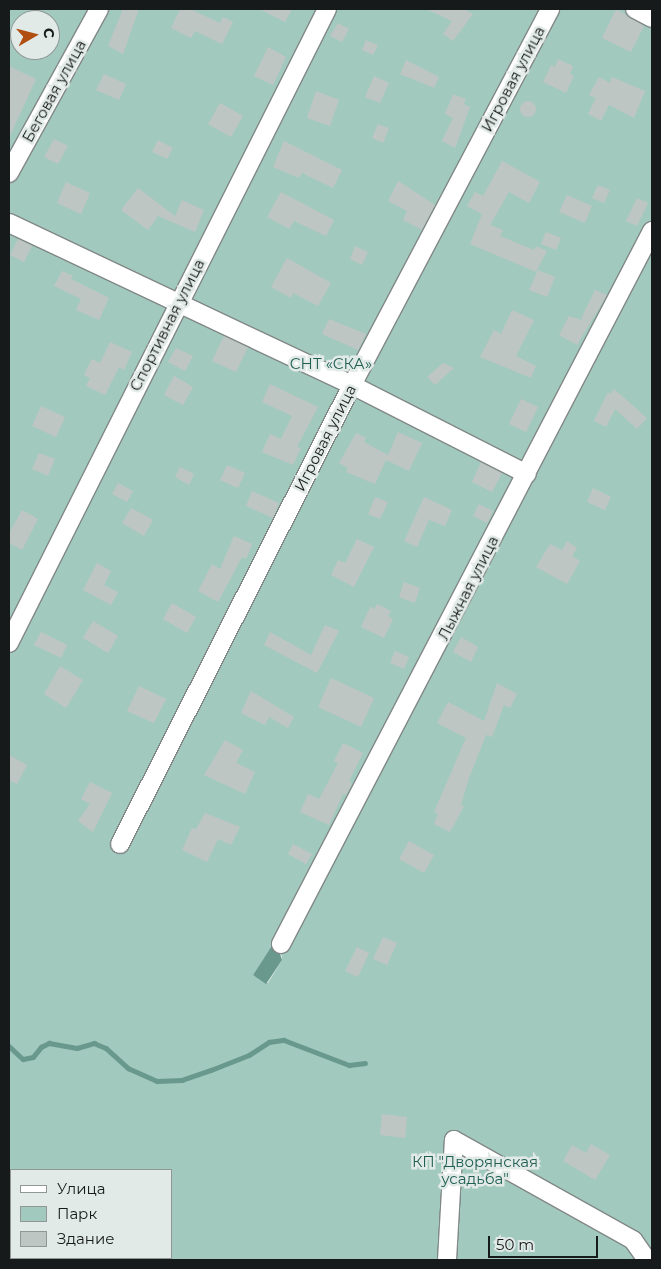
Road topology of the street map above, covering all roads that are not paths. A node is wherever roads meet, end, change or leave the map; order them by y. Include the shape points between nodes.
1 (99, 9) edge
2 (328, 9) edge
3 (550, 9) edge
4 (635, 9) edge
5 (652, 18) edge
6 (9, 173) edge
7 (9, 223) edge
8 (652, 231) edge
9 (178, 301) junction
10 (352, 384) junction
11 (527, 474) junction
12 (9, 643) edge
13 (120, 844) dead end
14 (281, 944) dead end
15 (447, 1260) edge
16 (647, 1260) edge

1 - 6 street, Беговая улица
2 - 9 street, Спортивная улица
3 - 10 street, Игровая улица
4 - 5 street
7 - 9 street
8 - 11 street, Лыжная улица
9 - 10 street
9 - 12 street, Спортивная улица
10 - 11 street
10 - 13 street, Игровая улица
11 - 14 street, Лыжная улица
15 - 16 street via 454,1140 633,1240

